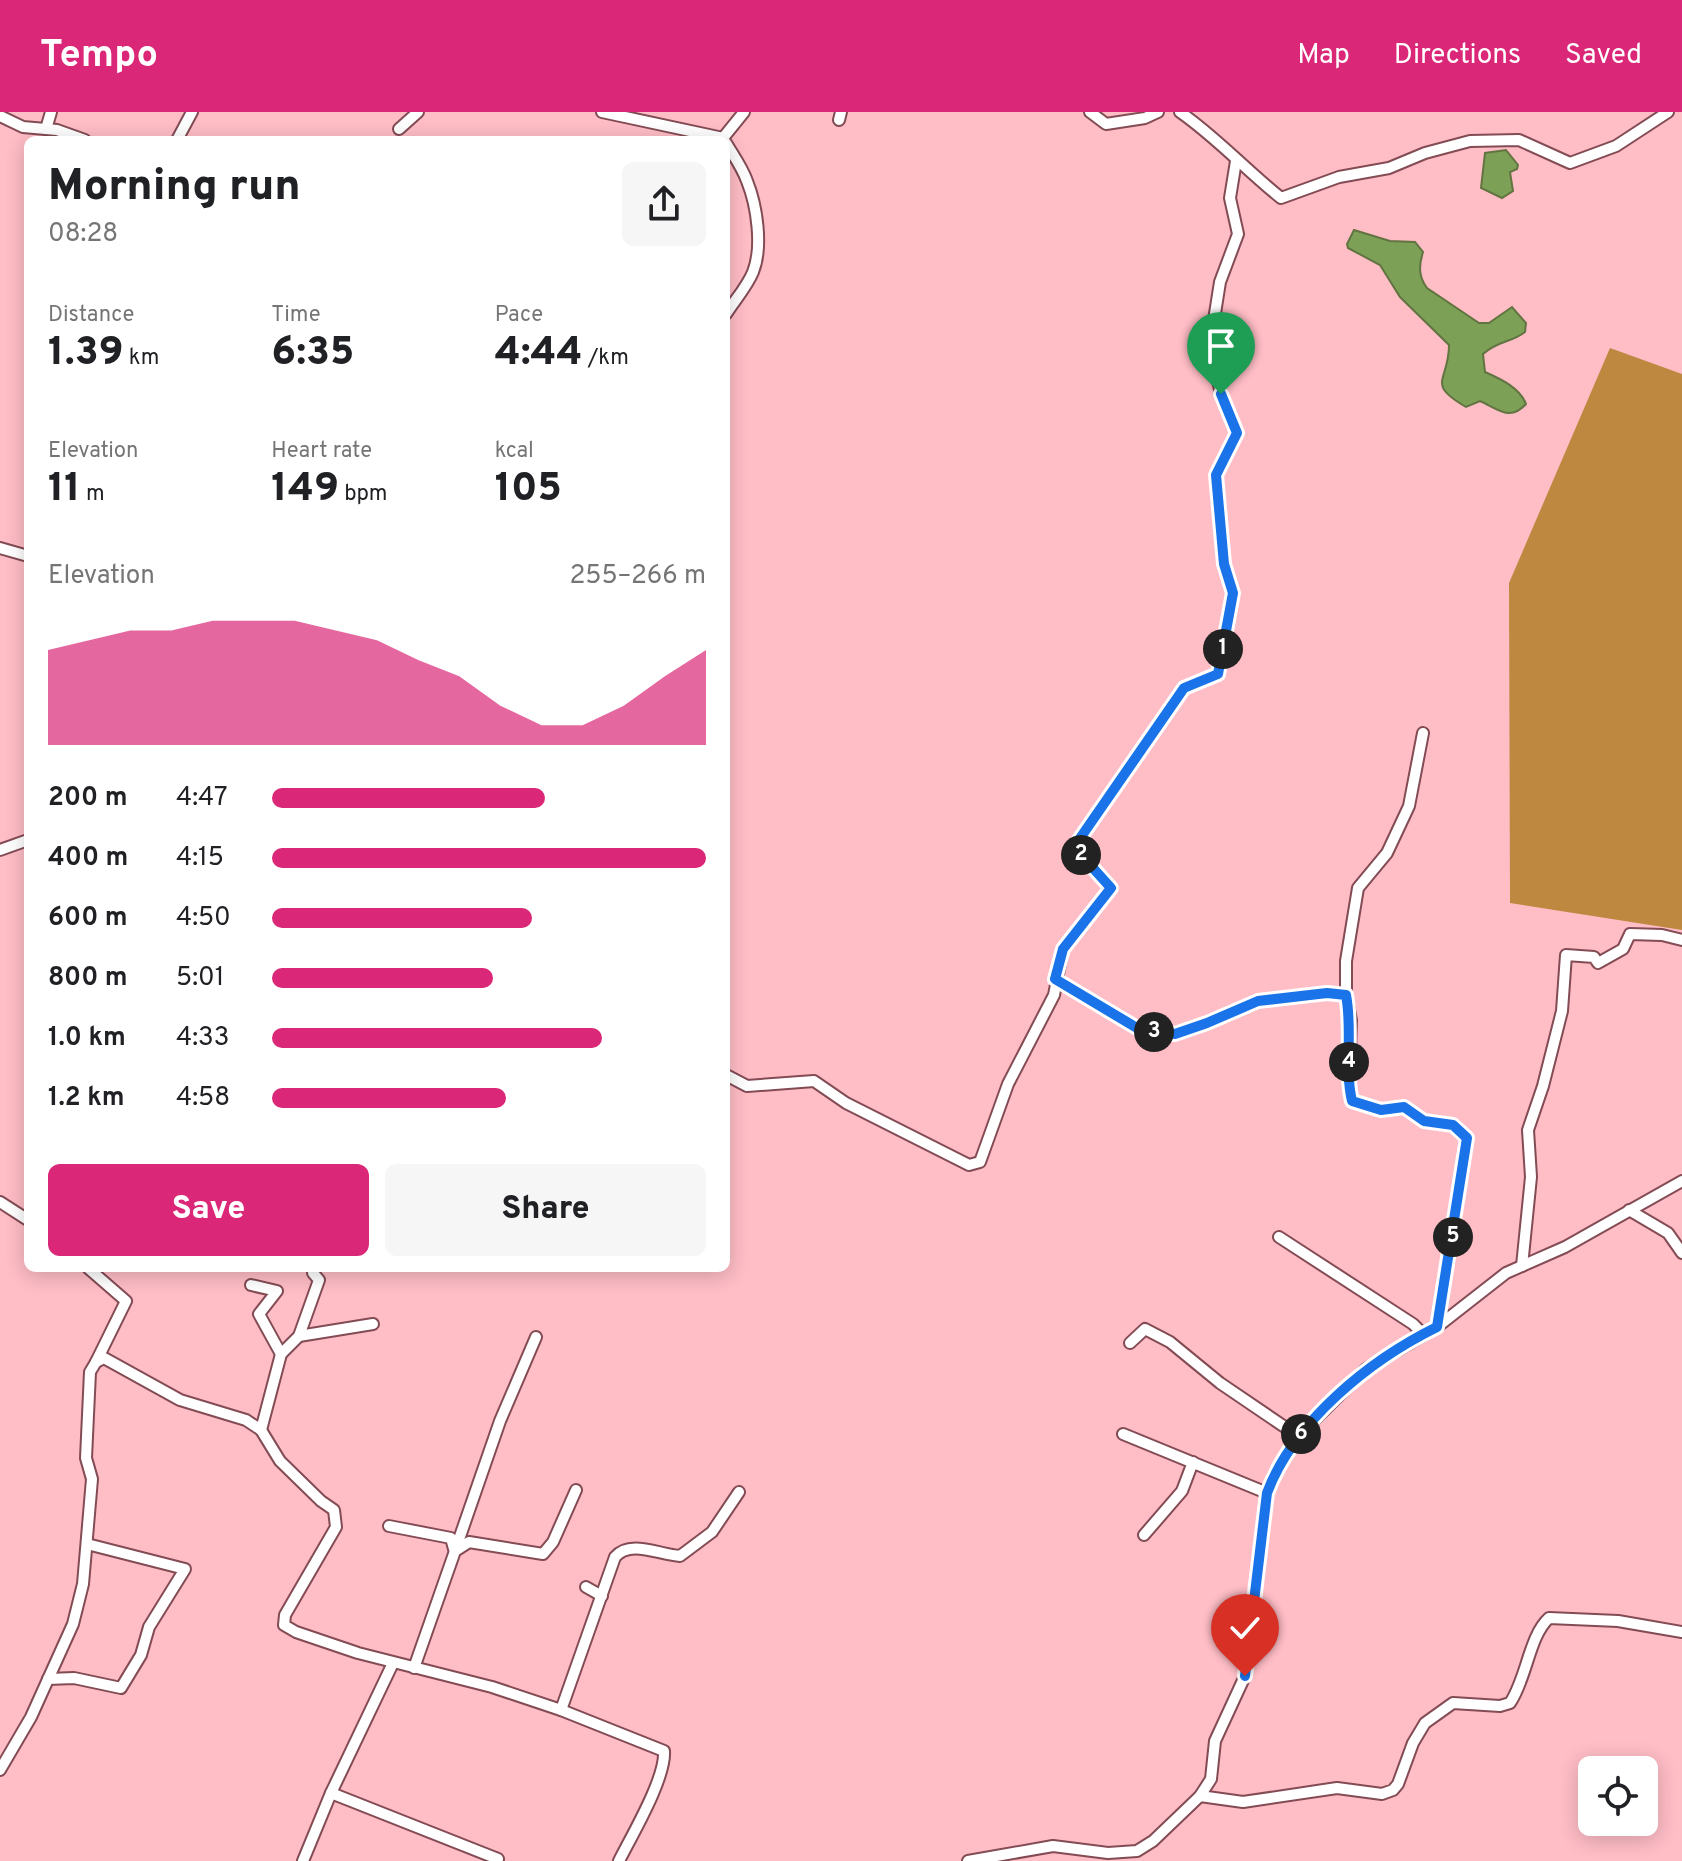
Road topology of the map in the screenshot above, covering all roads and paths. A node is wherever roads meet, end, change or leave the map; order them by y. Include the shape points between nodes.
1 (51, 112) edge
2 (192, 112) edge
3 (418, 112) edge
4 (602, 112) edge
5 (744, 112) edge
6 (1090, 112) edge
7 (1158, 112) edge
8 (1180, 112) edge
9 (1668, 112) edge
10 (0, 116) edge
11 (46, 129) junction
12 (399, 129) dead end
13 (74, 136) edge
14 (179, 136) edge
15 (707, 136) edge
16 (728, 136) edge
17 (730, 149) edge
18 (1236, 161) junction
19 (730, 308) edge
20 (0, 548) edge
21 (24, 555) edge
22 (1423, 733) dead end
23 (24, 841) edge
24 (0, 850) edge
25 (1682, 940) edge
26 (1055, 979) junction
27 (1346, 995) junction
28 (730, 1077) edge
29 (1682, 1181) edge
30 (0, 1202) edge
31 (1629, 1210) junction
32 (24, 1217) edge
33 (1279, 1237) dead end
34 (1682, 1253) edge
35 (1522, 1266) junction
36 (93, 1272) edge
37 (313, 1272) edge
38 (251, 1285) dead end
39 (373, 1324) dead end
40 (1437, 1327) junction
41 (1423, 1334) junction
42 (299, 1336) junction
43 (536, 1337) dead end
44 (1130, 1343) dead end
45 (281, 1354) junction
46 (96, 1362) junction
47 (261, 1430) junction
48 (1123, 1434) dead end
49 (1298, 1436) junction
50 (1193, 1462) junction
51 (576, 1490) dead end
52 (739, 1492) dead end
53 (1267, 1493) junction
54 (389, 1526) dead end
55 (1144, 1535) dead end
56 (87, 1544) junction
57 (455, 1551) junction
58 (586, 1587) dead end
59 (602, 1596) junction
60 (1682, 1632) edge
61 (393, 1663) junction
62 (414, 1668) junction
63 (48, 1679) junction
64 (561, 1710) junction
65 (0, 1770) edge
66 (331, 1793) junction
67 (1200, 1796) junction
68 (1010, 1857) edge
69 (1108, 1857) edge
70 (498, 1859) dead end
71 (303, 1861) edge
72 (619, 1861) edge
73 (968, 1861) edge

1 - 11 street
2 - 14 street
3 - 12 street
4 - 15 street
5 - 16 street
6 - 7 street via 1106,124
8 - 18 street
9 - 18 street via 1616,146 1570,163 1519,140 1470,141 1281,198
10 - 11 street via 23,127
11 - 13 street
17 - 19 street via 747,179 757,225 753,273
18 - 26 street via 1230,198 1238,234 1220,282 1210,345 1237,433 1216,475 1224,564 1233,593 1218,674 1184,688 1074,847 1111,888 1063,949
20 - 21 street
22 - 27 street via 1409,806 1387,853 1358,888
23 - 24 street
25 - 35 street via 1630,934 1623,949 1598,963 1594,957 1566,955 1562,1011 1528,1130 1531,1177
26 - 27 street via 1142,1031 1175,1034 1258,1001
26 - 28 street via 1054,995 1008,1084 980,1162 969,1165 846,1103 814,1081 747,1086
27 - 40 street via 1352,1101 1381,1110 1404,1107 1424,1121 1453,1125 1467,1138
29 - 31 street
30 - 32 street
31 - 34 street via 1668,1233
31 - 35 street
33 - 41 street
35 - 40 street
36 - 46 street via 126,1301
37 - 42 street via 319,1280
38 - 45 street via 277,1291 259,1314
39 - 42 street
40 - 41 street
41 - 49 street via 1366,1369
42 - 45 street
43 - 57 street via 496,1431
44 - 49 street via 1145,1329 1170,1342
45 - 47 street
46 - 47 street via 104,1358 180,1400 246,1420
46 - 56 street via 90,1372
47 - 61 street via 280,1461 337,1518 284,1625
48 - 50 street
49 - 53 street
50 - 53 street
50 - 55 street via 1182,1491
51 - 57 street via 543,1554 469,1542
52 - 59 street via 712,1532 680,1556 621,1549
53 - 67 street via 1245,1676 1215,1741 1211,1779
54 - 57 street via 451,1538
56 - 63 street via 73,1624
56 - 63 street via 185,1569 149,1627 141,1655 121,1688 74,1678
57 - 62 street
58 - 59 street
59 - 64 street
60 - 67 street via 1618,1621 1549,1618 1540,1626 1510,1703 1453,1703 1425,1723 1398,1784 1382,1794 1337,1788 1243,1802
61 - 62 street
61 - 66 street
62 - 64 street
63 - 65 street
64 - 72 street via 664,1751 656,1786
66 - 70 street
66 - 71 street
67 - 69 street via 1153,1841 1137,1851
68 - 69 street via 1053,1846
68 - 73 street

